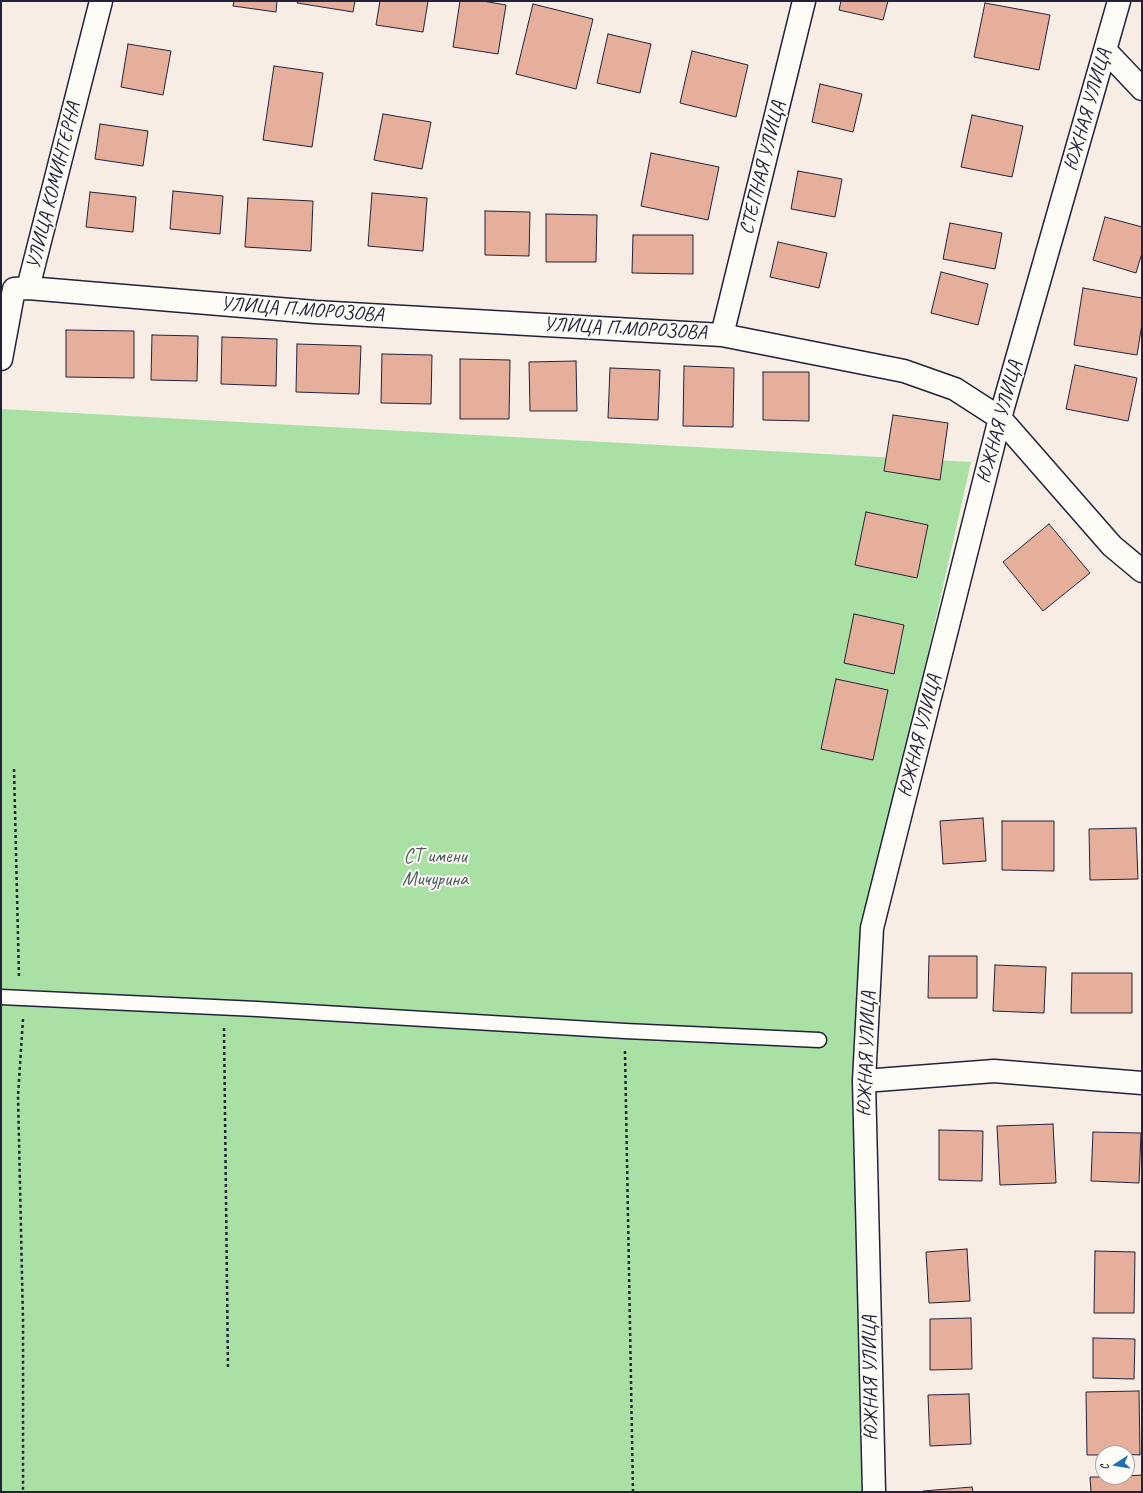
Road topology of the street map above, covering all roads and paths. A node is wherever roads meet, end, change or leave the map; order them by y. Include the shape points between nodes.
1 (101, 1) edge
2 (804, 1) edge
3 (1119, 1) edge
4 (1105, 50) junction
5 (1142, 89) edge
6 (14, 289) edge
7 (722, 335) junction
8 (1, 359) edge
9 (1000, 418) junction
10 (1142, 571) edge
11 (14, 769) dead end
12 (1, 997) edge
13 (24, 998) junction
14 (220, 1007) junction
15 (625, 1031) junction
16 (819, 1040) dead end
17 (864, 1081) junction
18 (1142, 1083) edge
19 (228, 1368) dead end
20 (23, 1492) edge
21 (633, 1492) edge
22 (874, 1492) edge

1 - 6 street, УЛИЦА КОМИНТЕРНА
2 - 7 street, СТЕПНАЯ УЛИЦА
3 - 4 street, ЮЖНАЯ УЛИЦА
4 - 5 street
4 - 9 street, ЮЖНАЯ УЛИЦА
6 - 7 street, УЛИЦА П.МОРОЗОВА via 315,312
6 - 8 street, УЛИЦА КОМИНТЕРНА
7 - 9 street, УЛИЦА П.МОРОЗОВА via 904,371 955,389
9 - 10 street, УЛИЦА П.МОРОЗОВА via 1112,546
9 - 17 street, ЮЖНАЯ УЛИЦА via 872,928
11 - 13 path via 19,980
12 - 13 lane
13 - 14 lane
13 - 20 path via 18,1096 24,1320
14 - 15 lane
14 - 19 path via 225,1033
15 - 16 lane
15 - 21 path
17 - 18 street via 994,1071
17 - 22 street, ЮЖНАЯ УЛИЦА

